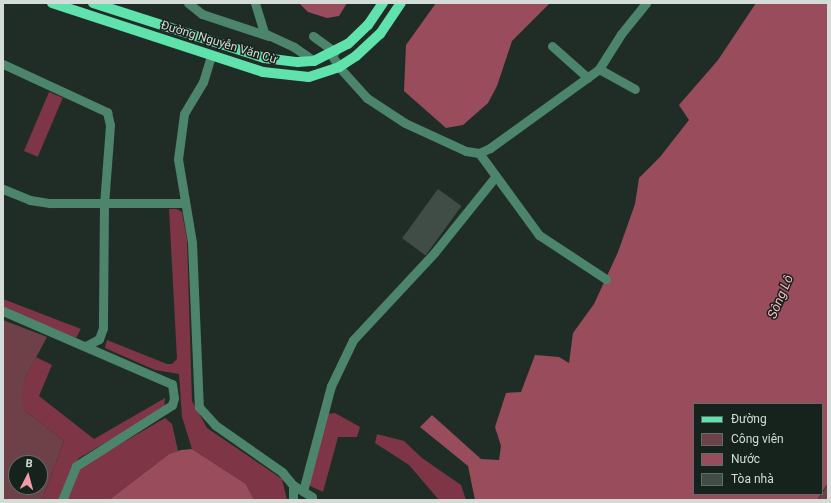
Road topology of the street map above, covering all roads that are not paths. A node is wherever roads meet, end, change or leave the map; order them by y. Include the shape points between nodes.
1 (52, 3) edge
2 (93, 3) edge
3 (188, 3) edge
4 (255, 3) edge
5 (383, 3) edge
6 (401, 3) edge
7 (646, 3) edge
8 (268, 36) junction
9 (314, 36) dead end
10 (552, 46) dead end
11 (333, 53) junction
12 (211, 56) junction
13 (314, 61) junction
14 (3, 64) edge
15 (339, 67) junction
16 (599, 69) junction
17 (588, 78) junction
18 (635, 89) dead end
19 (479, 153) junction
20 (495, 177) junction
21 (3, 189) edge
22 (184, 203) junction
23 (104, 204) junction
24 (606, 279) dead end
25 (3, 311) edge
26 (86, 346) junction
27 (293, 485) junction
28 (304, 491) junction
29 (62, 500) edge
30 (293, 500) edge
31 (312, 500) edge

1 - 12 main road, Đường Nguyễn Văn Cừ
2 - 13 main road, Đường Nguyễn Văn Cừ via 264,58
3 - 8 lane via 202,14
4 - 8 lane via 264,33
5 - 11 main road, Đường Nguyễn Văn Cừ via 368,25
6 - 15 main road, Đường Nguyễn Văn Cừ via 380,34
7 - 16 lane
8 - 13 lane via 294,47
9 - 11 lane
10 - 17 lane
11 - 13 main road, Đường Nguyễn Văn Cừ
11 - 15 lane
12 - 15 main road, Đường Nguyễn Văn Cừ via 263,72 291,77 310,77
12 - 22 lane via 203,82 184,114 178,159
14 - 23 lane via 107,112 110,125
15 - 19 lane via 367,98 405,123 466,150
16 - 17 lane
16 - 18 lane
17 - 19 lane via 490,148
19 - 20 lane
20 - 24 lane via 539,235
20 - 28 lane via 434,253 353,340 331,386
21 - 23 lane via 37,201
22 - 23 lane
22 - 27 lane via 192,243 199,407 215,425 282,472
23 - 26 lane via 103,328 99,339
25 - 26 lane
26 - 29 lane via 167,380 172,384 174,398 166,411 76,466
27 - 28 lane
27 - 30 lane
28 - 31 lane

